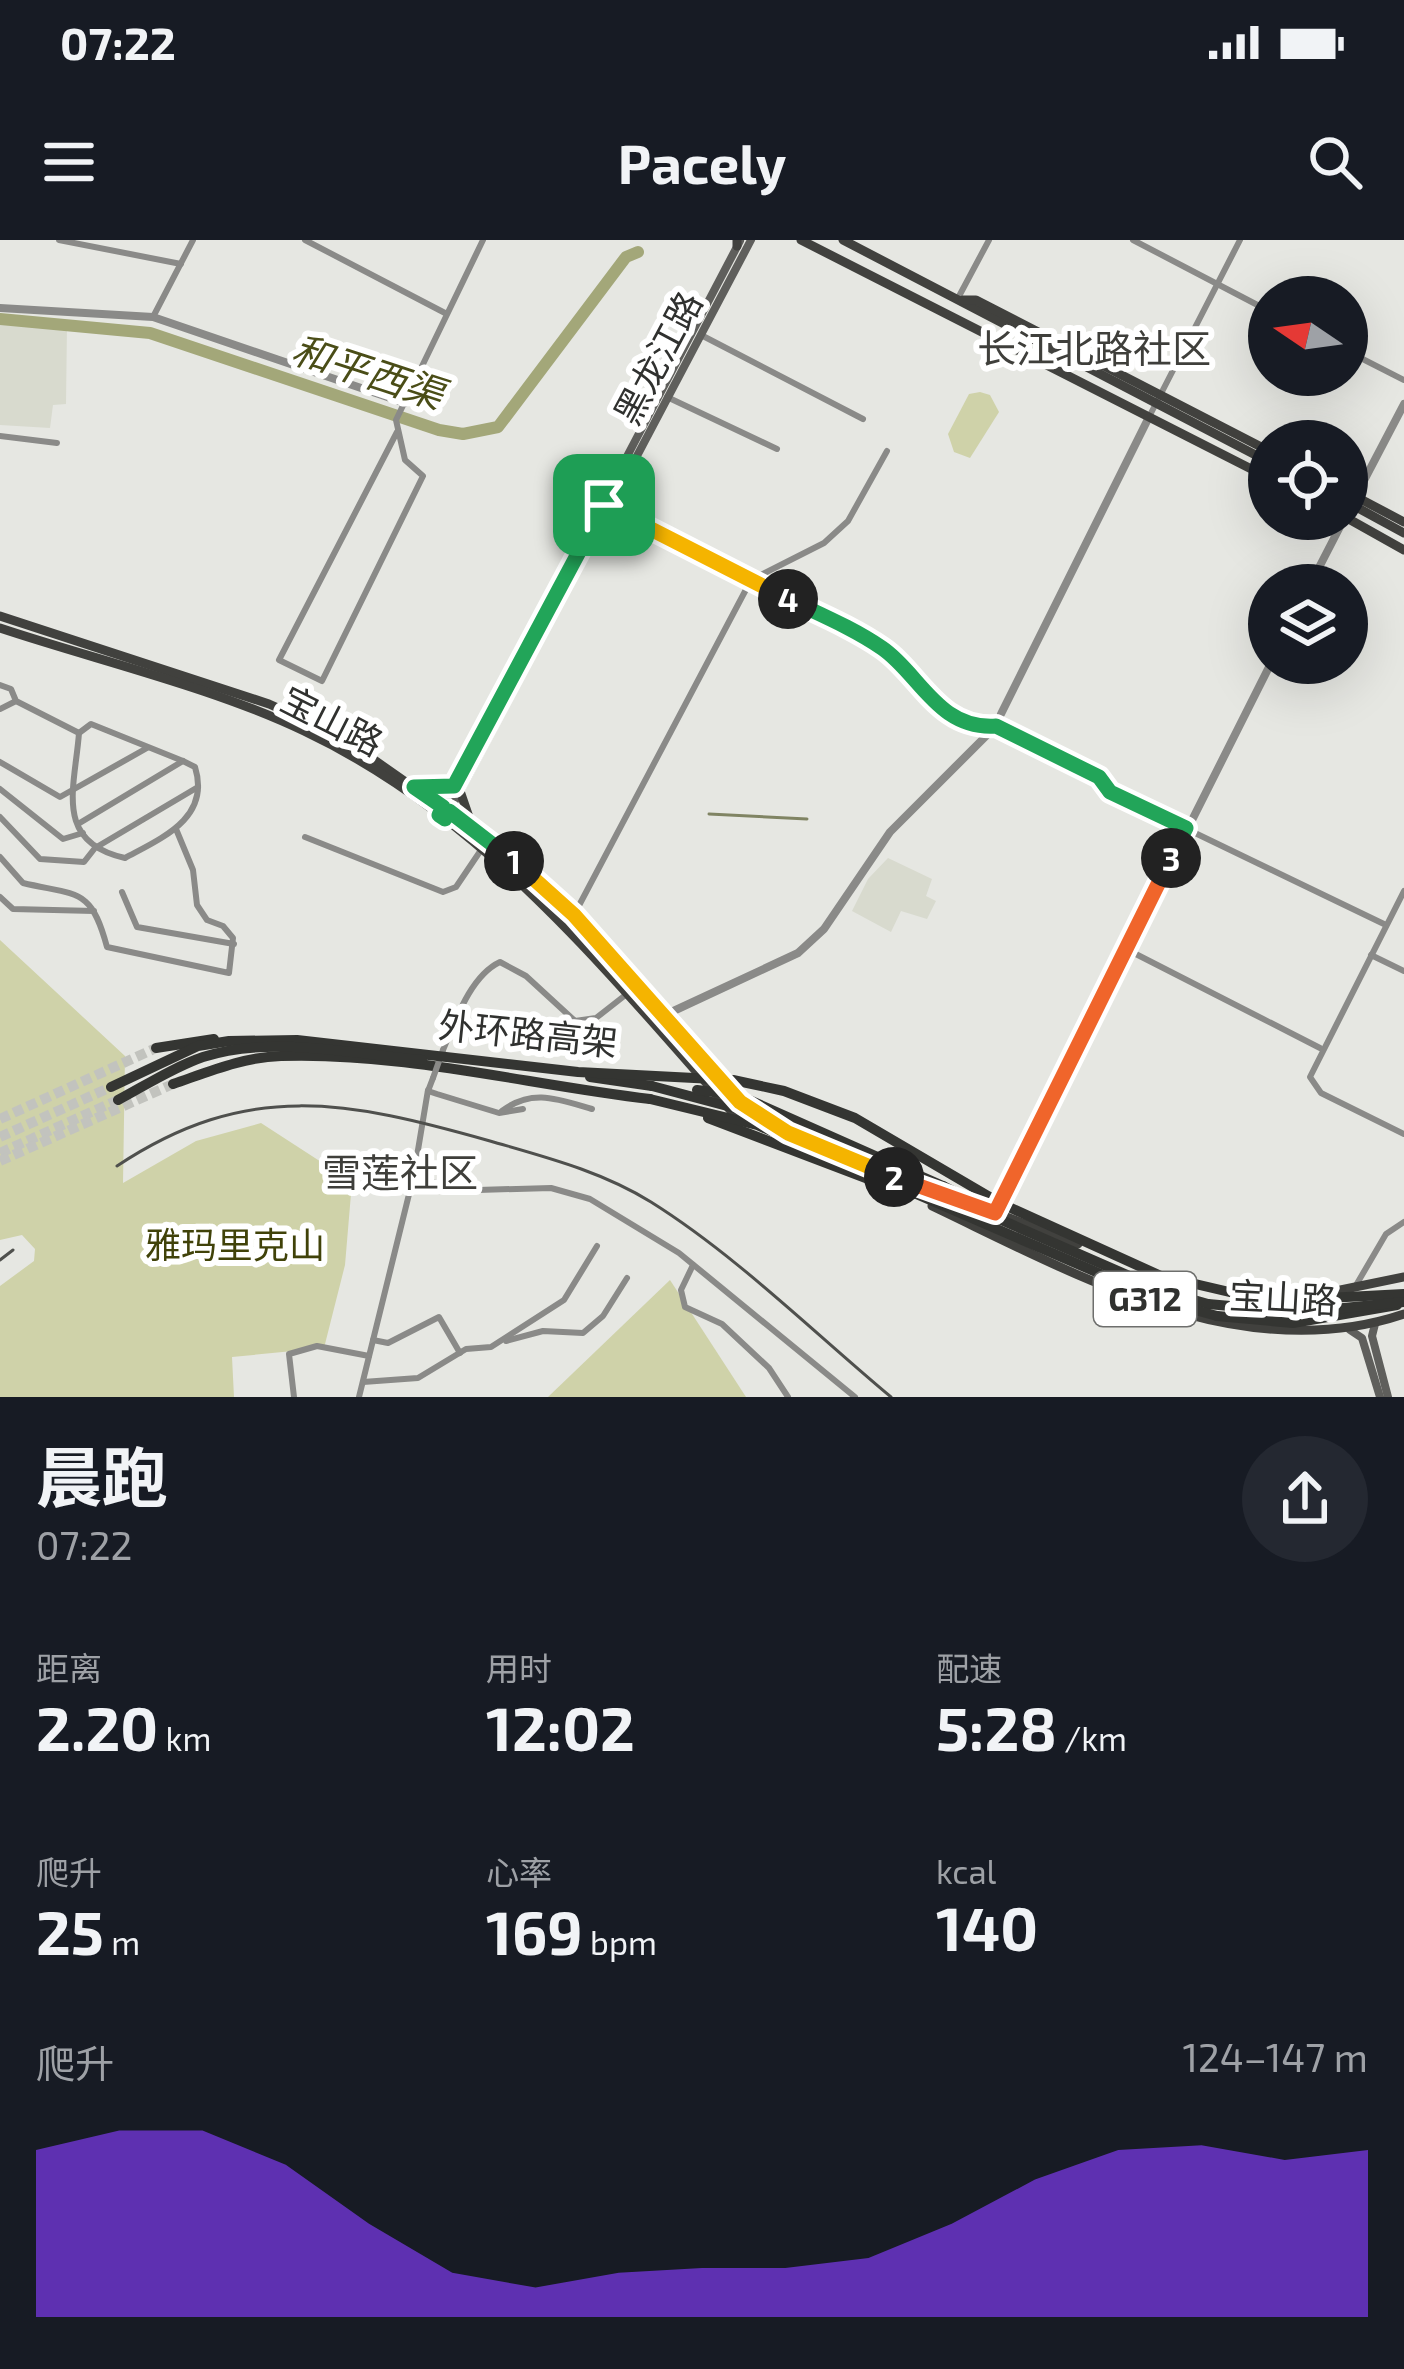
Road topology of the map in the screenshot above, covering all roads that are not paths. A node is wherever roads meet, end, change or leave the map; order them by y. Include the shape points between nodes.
1 (59, 240) edge
2 (193, 240) edge
3 (305, 240) edge
4 (483, 240) edge
5 (751, 240) edge
6 (801, 240) edge
7 (843, 240) edge
8 (988, 240) edge
9 (1133, 240) edge
10 (1240, 240) edge
11 (738, 242) edge
12 (181, 264) junction
13 (1217, 284) junction
14 (957, 300) junction
15 (1248, 300) edge
16 (0, 308) edge
17 (445, 313) junction
18 (153, 316) junction
19 (700, 334) junction
20 (1368, 362) edge
21 (1404, 380) edge
22 (667, 397) junction
23 (1158, 400) junction
24 (405, 404) junction
25 (1404, 404) edge
26 (1149, 417) junction
27 (863, 419) dead end
28 (397, 432) junction
29 (0, 436) edge
30 (1248, 441) edge
31 (57, 443) dead end
32 (777, 449) dead end
33 (1248, 450) edge
34 (887, 451) dead end
35 (1248, 467) edge
36 (1368, 470) edge
37 (607, 507) junction
38 (1368, 512) edge
39 (1368, 516) edge
40 (1368, 522) edge
41 (1404, 522) edge
42 (1404, 533) edge
43 (1404, 550) edge
44 (751, 580) junction
45 (0, 616) edge
46 (0, 628) edge
47 (1259, 684) edge
48 (0, 685) edge
49 (16, 701) junction
50 (0, 710) edge
51 (1000, 714) joint
52 (996, 726) junction
53 (79, 733) junction
54 (147, 748) junction
55 (183, 761) junction
56 (0, 762) edge
57 (198, 787) junction
58 (414, 787) junction
59 (0, 789) edge
60 (457, 789) junction
61 (71, 791) junction
62 (444, 813) junction
63 (0, 817) edge
64 (77, 825) junction
65 (473, 828) junction
66 (1186, 828) junction
67 (176, 830) junction
68 (83, 833) junction
69 (305, 837) dead end
70 (483, 847) junction
71 (95, 848) junction
72 (0, 857) edge
73 (1404, 891) edge
74 (122, 892) dead end
75 (0, 897) edge
76 (98, 911) junction
77 (574, 915) junction
78 (1386, 925) junction
79 (234, 944) junction
80 (1126, 949) junction
81 (1371, 955) junction
82 (1404, 971) edge
83 (628, 993) junction
84 (667, 1014) junction
85 (156, 1048) tunnel mouth
86 (1322, 1049) junction
87 (173, 1084) tunnel mouth
88 (111, 1088) tunnel mouth
89 (428, 1090) junction
90 (651, 1092) junction
91 (635, 1097) junction
92 (118, 1100) tunnel mouth
93 (592, 1108) dead end
94 (523, 1109) dead end
95 (499, 1113) junction
96 (1404, 1134) edge
97 (413, 1179) junction
98 (900, 1191) junction
99 (995, 1213) junction
100 (1404, 1222) edge
101 (1075, 1242) junction
102 (597, 1246) dead end
103 (693, 1265) junction
104 (1404, 1277) edge
105 (627, 1278) dead end
106 (1353, 1290) junction
107 (1404, 1297) edge
108 (1404, 1314) edge
109 (1375, 1324) junction
110 (1350, 1330) junction
111 (373, 1340) junction
112 (497, 1344) junction
113 (460, 1353) junction
114 (369, 1356) junction
115 (363, 1382) junction
116 (294, 1397) edge
117 (359, 1397) edge
118 (788, 1397) edge
119 (855, 1397) edge
120 (1384, 1397) edge

1 - 12 street
2 - 12 street
3 - 17 street
4 - 17 street
5 - 19 main road, 黑龙江路
6 - 26 main road
7 - 14 main road
8 - 14 street
9 - 13 street
10 - 13 street
11 - 37 main road, 黑龙江路
12 - 18 street
13 - 15 street
13 - 23 street
14 - 23 main road
16 - 18 street
17 - 24 street
18 - 24 street
19 - 22 main road, 黑龙江路
19 - 27 street
20 - 21 street
22 - 32 street
22 - 37 main road, 黑龙江路
23 - 26 street
23 - 30 main road
23 - 33 main road
24 - 28 street
25 - 36 street
26 - 35 main road
26 - 51 street
28 - 28 street via 279,660 322,681 423,476 406,460
29 - 31 street
34 - 44 street via 848,521 824,543
37 - 44 street
37 - 60 main road, 黑龙江路
38 - 41 main road
39 - 42 main road
40 - 43 main road
44 - 52 street via 885,650 933,703
44 - 77 street
45 - 58 main road, 宝山路 / G312 via 290,712
46 - 62 main road, 宝山路 / G312 via 270,716
47 - 66 street
48 - 49 street
49 - 50 street
49 - 53 street
51 - 52 street
52 - 66 street
52 - 84 street via 890,832 824,929 798,953
53 - 54 street via 91,724
53 - 61 street
54 - 55 street
54 - 61 street
55 - 57 street via 195,767
55 - 64 street
56 - 61 street via 60,796
57 - 67 street via 194,811
57 - 71 street
58 - 60 main road
58 - 62 main road, 宝山路 / G312
59 - 68 street via 63,839
60 - 62 main road, 黑龙江路
60 - 65 main road
61 - 64 street
62 - 65 main road, 宝山路 / G312
62 - 70 main road, 宝山路 / G312
63 - 71 street via 40,860 84,862
64 - 68 street
65 - 77 main road, 宝山路 / G312
66 - 78 street
66 - 80 street
67 - 71 street via 125,858
67 - 79 street via 197,905
68 - 71 street
69 - 70 street via 443,892 456,887
70 - 83 main road, 宝山路 / G312
72 - 76 street via 23,883 68,889
73 - 78 street
74 - 79 street via 137,927
75 - 76 street via 13,909
76 - 79 street via 107,947 118,952 229,974
77 - 84 main road, 宝山路 / G312
78 - 81 street
80 - 86 street
80 - 99 street
81 - 82 street
81 - 86 street
83 - 89 street, bridge via 596,1018 575,1021 500,962 467,999
83 - 98 main road, 宝山路 / G312 via 732,1112
84 - 99 main road, 宝山路 / G312 via 740,1102 788,1133
85 - 90 highway via 231,1038 279,1042
86 - 96 street via 1312,1063 1313,1086
87 - 91 highway via 278,1056
88 - 107 highway, 外环路高架, bridge via 198,1046 229,1040 733,1080 855,1118 1000,1203 1161,1276 1268,1301
89 - 95 street
89 - 97 street
90 - 91 highway
90 - 99 highway, bridge via 738,1095
90 - 107 highway, bridge via 761,1115 1208,1304 1328,1307
90 - 107 highway, bridge via 758,1125 1163,1301 1217,1316 1293,1323
91 - 98 highway, bridge
92 - 101 highway, 外环路高架, bridge via 206,1057 264,1049 737,1087 859,1125 1004,1211
93 - 95 street via 520,1097
94 - 95 street
97 - 103 street via 569,1192
97 - 111 street
98 - 110 main road, 宝山路 / G312 via 1078,1273 1210,1321 1287,1333
99 - 101 main road, 宝山路 / G312
100 - 106 street via 1386,1234
101 - 106 main road, 宝山路 / G312 via 1224,1290
101 - 107 highway, 外环路高架, bridge via 1222,1301 1324,1310
102 - 112 street via 563,1300
103 - 118 street via 681,1290 686,1307 722,1324 770,1368
103 - 119 street
104 - 106 main road, 宝山路 / G312
105 - 112 street via 583,1333 543,1331
108 - 109 main road, 宝山路 / G312
109 - 110 main road, 宝山路 / G312
109 - 120 main road
110 - 120 main road via 1362,1338
111 - 113 street via 388,1343 439,1317
111 - 114 street
112 - 113 street
113 - 115 street via 418,1378
114 - 115 street
114 - 116 street via 317,1346 289,1354
115 - 117 street

